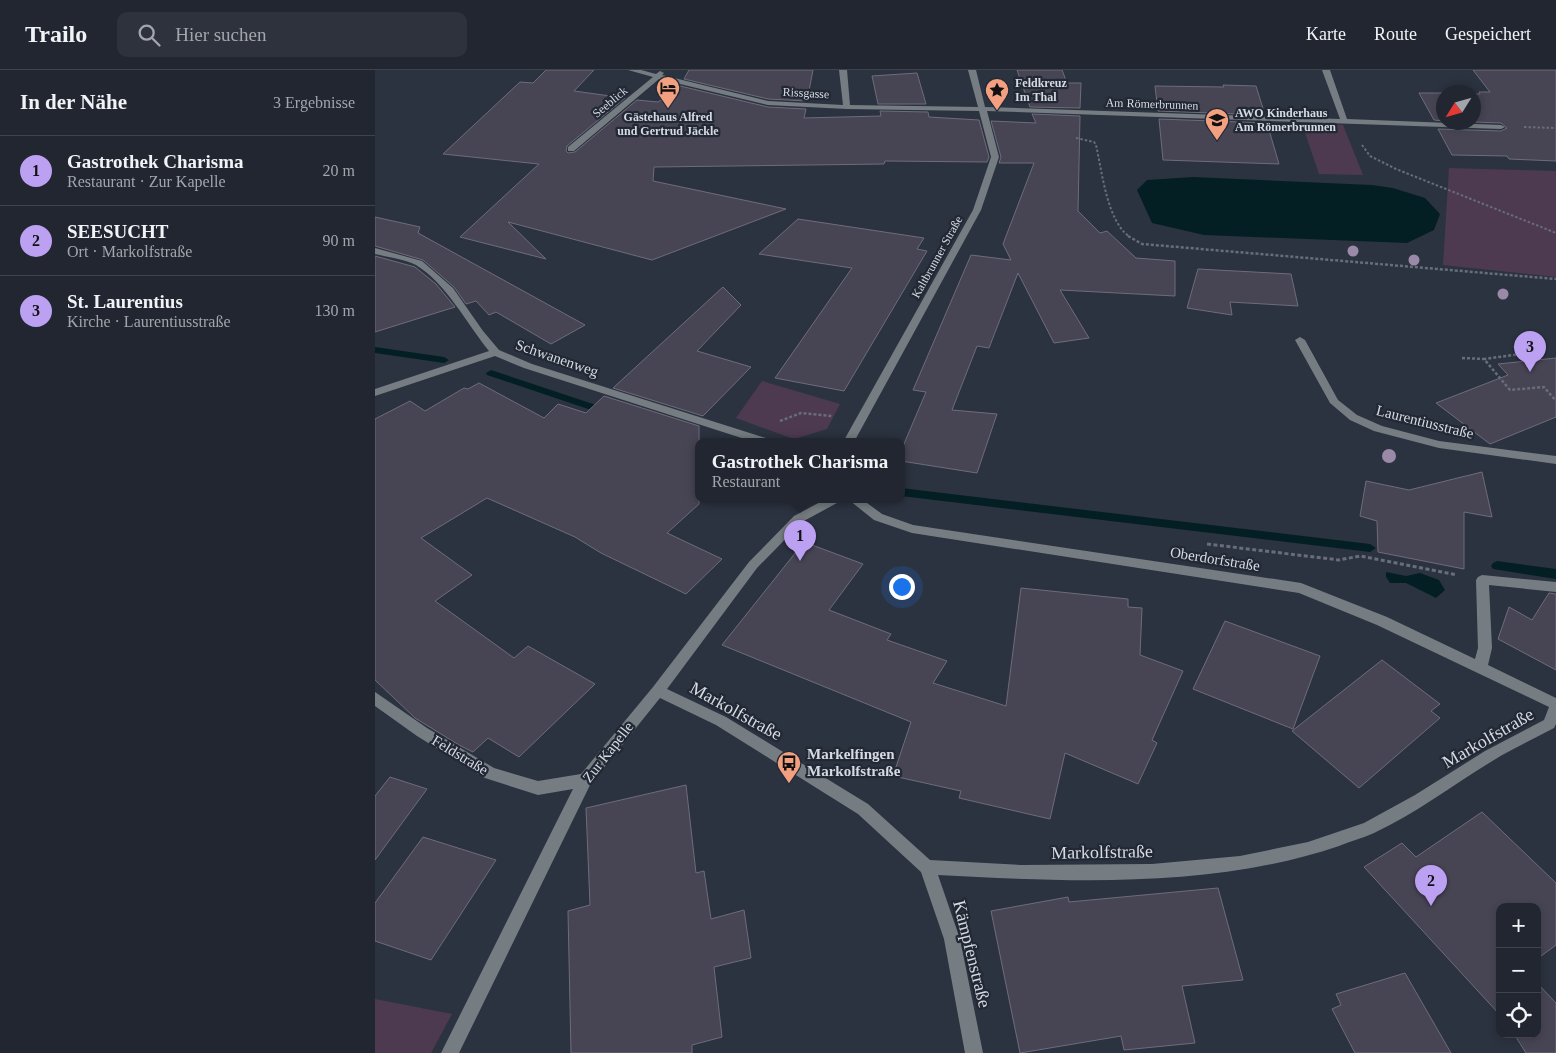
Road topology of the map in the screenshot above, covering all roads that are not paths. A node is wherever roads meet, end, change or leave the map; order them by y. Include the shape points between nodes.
1 (632, 70) edge
2 (662, 70) edge
3 (843, 70) edge
4 (972, 70) edge
5 (1326, 70) edge
6 (657, 77) junction
7 (847, 107) junction
8 (982, 109) junction
9 (1344, 120) junction
10 (1501, 127) road end
11 (571, 149) dead end
12 (375, 251) edge
13 (1300, 340) dead end
14 (495, 352) junction
15 (375, 393) edge
16 (751, 438) edge
17 (850, 438) edge
18 (1556, 460) edge
19 (827, 503) edge
20 (859, 503) edge
21 (1556, 587) edge
22 (1480, 668) junction
23 (658, 691) junction
24 (375, 698) edge
25 (1556, 706) edge
26 (585, 780) junction
27 (927, 867) junction
28 (450, 1053) edge
29 (974, 1053) edge

1 - 6 street, Rissgasse
2 - 6 street, Seeblick
3 - 7 street
4 - 8 street, Kaltbrunner Straße
5 - 9 street
6 - 7 street, Rissgasse via 768,102
6 - 11 street, Seeblick
7 - 8 street, Rissgasse
8 - 9 street, Am Römerbrunnen
8 - 17 street, Kaltbrunner Straße via 995,157 977,210
9 - 10 street, Am Römerbrunnen
12 - 14 street, Schwanenweg via 419,263 450,290
13 - 18 street, Laurentiusstraße via 1335,402 1359,420 1383,431 1428,442
14 - 15 street
14 - 16 street, Schwanenweg via 528,366
19 - 23 street, Zur Kapelle via 798,519 753,565
20 - 22 street, Oberdorfstraße via 878,517 912,529 1301,588 1382,621
21 - 22 street via 1482,580 1485,648
22 - 25 street, Oberdorfstraße
23 - 26 street, Zur Kapelle
23 - 27 street, Markolfstraße via 721,721 863,809
24 - 26 street, Feldstraße via 422,732 490,773 538,788
25 - 27 street, Markolfstraße via 1549,724 1490,755 1420,800 1369,828 1307,848 1240,864 1152,871 1021,872
26 - 28 street, Zur Kapelle
27 - 29 street, Kämpfenstraße via 951,939

